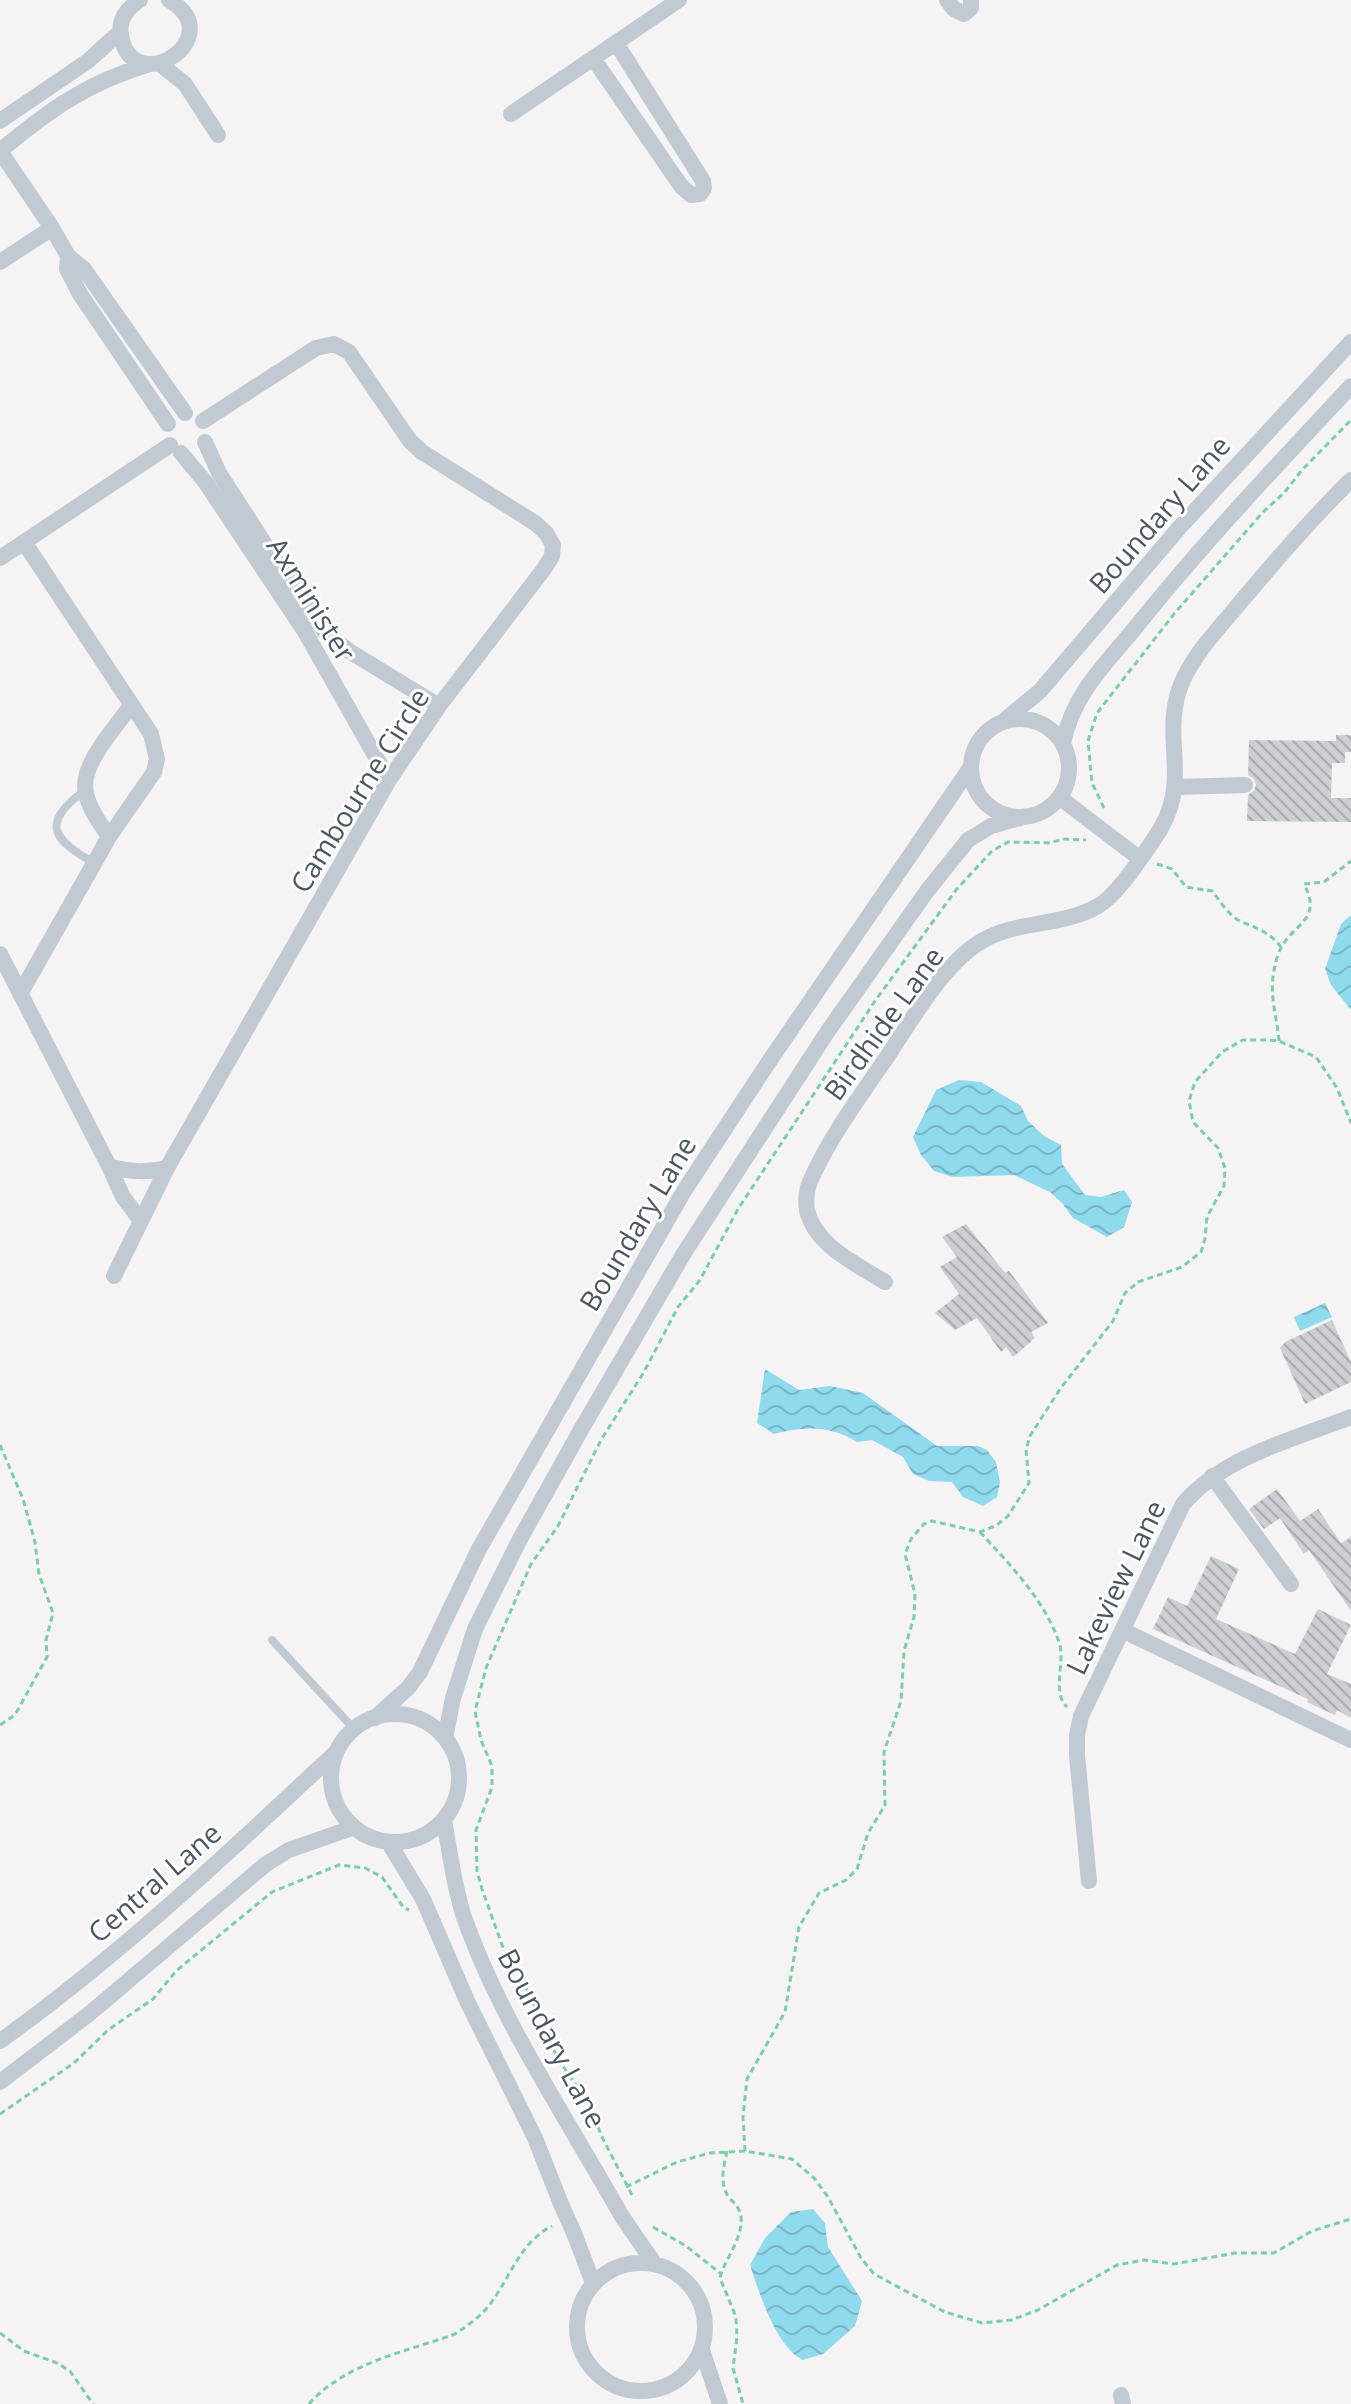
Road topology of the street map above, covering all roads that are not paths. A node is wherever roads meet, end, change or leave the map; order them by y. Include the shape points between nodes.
1 (140, 0) edge
2 (169, 0) edge
3 (679, 0) edge
4 (947, 0) edge
5 (971, 0) edge
6 (122, 7) edge
7 (120, 32) junction
8 (616, 43) junction
9 (183, 48) junction
10 (593, 58) junction
11 (155, 64) junction
12 (185, 84) junction
13 (511, 114) dead end
14 (0, 121) edge
15 (218, 135) dead end
16 (0, 151) edge
17 (52, 228) junction
18 (68, 256) junction
19 (0, 262) edge
20 (1351, 342) edge
21 (1351, 386) edge
22 (185, 413) junction
23 (203, 421) junction
24 (168, 424) junction
25 (205, 442) junction
26 (175, 449) junction
27 (1351, 480) edge
28 (24, 542) junction
29 (0, 558) edge
30 (439, 706) junction
31 (130, 707) junction
32 (1005, 720) junction
33 (1063, 743) junction
34 (970, 768) junction
35 (389, 780) junction
36 (1245, 785) dead end
37 (1175, 787) junction
38 (85, 791) junction
39 (1059, 797) junction
40 (1020, 818) junction
41 (109, 837) junction
42 (1139, 858) junction
43 (94, 863) junction
44 (0, 954) edge
45 (20, 994) junction
46 (109, 1166) junction
47 (167, 1168) junction
48 (141, 1221) junction
49 (114, 1276) dead end
50 (885, 1282) dead end
51 (1351, 1417) edge
52 (1212, 1476) junction
53 (1291, 1584) dead end
54 (1124, 1631) junction
55 (272, 1640) dead end
56 (375, 1718) junction
57 (354, 1729) junction
58 (445, 1738) junction
59 (1351, 1740) edge
60 (334, 1754) junction
61 (444, 1821) junction
62 (352, 1828) junction
63 (389, 1843) junction
64 (1089, 1881) dead end
65 (0, 2041) edge
66 (0, 2082) edge
67 (654, 2263) junction
68 (593, 2283) junction
69 (702, 2350) junction
70 (649, 2391) junction
71 (665, 2404) edge
72 (720, 2404) edge

1 - 6 street
2 - 9 street via 187,20
3 - 8 street
4 - 5 street via 964,14
6 - 7 street
7 - 11 street via 133,57
7 - 14 street via 88,61
8 - 10 street
8 - 10 street via 703,181 698,195 681,186
9 - 11 street
9 - 12 street
10 - 13 street
11 - 12 street
11 - 16 street via 89,86
12 - 15 street
16 - 17 street
17 - 18 street
17 - 19 street
18 - 22 street via 84,269
18 - 24 street via 67,269 80,294
20 - 32 street, Boundary Lane via 1179,528 1046,685
21 - 33 street, Boundary Lane via 1180,573 1088,683
22 - 23 street
22 - 24 street
23 - 25 street
23 - 30 street, Cambourne Circle via 316,348 334,344 349,352 422,452 546,533 553,545 544,569
24 - 26 street via 167,439
25 - 26 street via 195,452
25 - 30 street, Axminister via 219,473 325,632
26 - 28 street
26 - 35 street, Axminister via 206,483 304,630
27 - 37 street, Birdhide Lane via 1252,588 1185,675 1175,707
28 - 29 street
28 - 31 street
30 - 35 street, Cambourne Circle
31 - 38 street via 98,750
31 - 41 street via 151,734 157,759 154,772
32 - 33 street via 1038,722
32 - 34 street via 980,738
33 - 39 street via 1069,777
34 - 40 street via 979,797 990,808
34 - 56 street, Boundary Lane via 684,1191 479,1549 420,1672
35 - 47 street, Cambourne Circle
36 - 37 street
37 - 42 street, Birdhide Lane via 1171,810
38 - 41 street
38 - 43 lane via 57,816 56,830 69,849
39 - 40 street via 1052,806
39 - 42 street
40 - 58 street, Boundary Lane via 968,840 927,891 828,1031 684,1253 520,1539 475,1629
41 - 43 street
42 - 50 street, Birdhide Lane via 1097,907 995,934 957,961 829,1146 807,1190 808,1214 825,1242
43 - 45 street
44 - 45 street
45 - 46 street
46 - 47 street via 147,1173
46 - 48 street
47 - 48 street, Cambourne Circle
48 - 49 street, Cambourne Circle
51 - 52 street, Lakeview Lane
52 - 53 street
52 - 54 street, Lakeview Lane via 1183,1504
54 - 59 street
54 - 64 street, Lakeview Lane via 1081,1716 1077,1735
55 - 57 lane
56 - 57 street
56 - 58 street via 408,1715 429,1723
57 - 60 street
58 - 61 street via 460,1779
60 - 62 street via 331,1794
60 - 65 street, Central Lane via 118,1949
61 - 63 street via 428,1834
61 - 67 street, Boundary Lane, bridge via 461,1906 477,1949 534,2065
62 - 63 street
62 - 66 street, Central Lane via 289,1850 266,1864
63 - 68 street, Boundary Lane, bridge via 427,1907 535,2138
67 - 68 street via 632,2262
67 - 69 street via 675,2271 698,2296 706,2328
68 - 70 street via 577,2321 585,2358 612,2384
69 - 70 street via 679,2379
69 - 72 street
70 - 71 street

